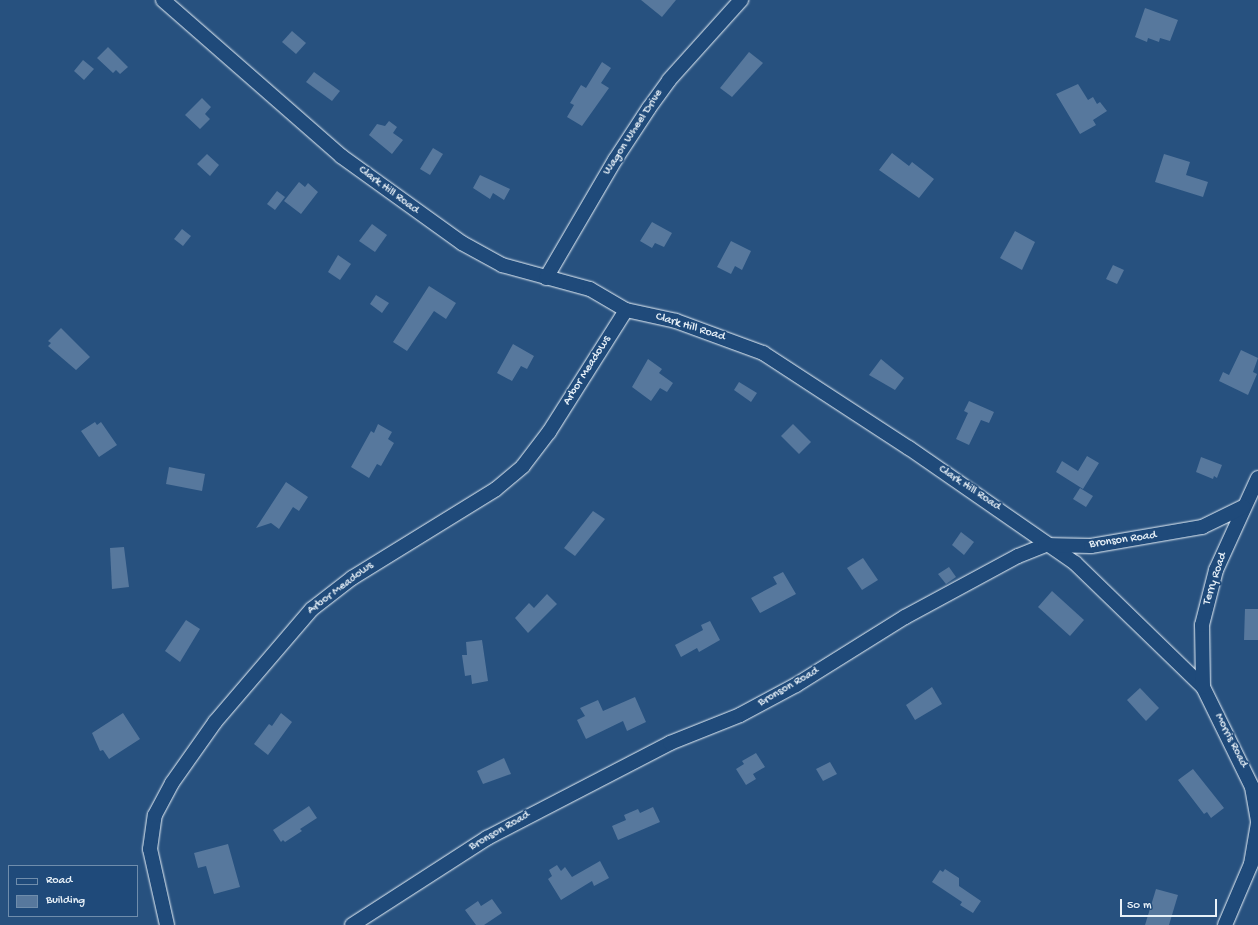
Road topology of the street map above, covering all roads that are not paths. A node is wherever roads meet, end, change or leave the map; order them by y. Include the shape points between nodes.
1 (163, 0) edge
2 (741, 0) edge
3 (546, 278) junction
4 (626, 310) junction
5 (1258, 478) edge
6 (1244, 506) junction
7 (1045, 545) junction
8 (1203, 686) junction
9 (1258, 820) edge
10 (1258, 823) edge
11 (167, 925) edge
12 (352, 925) edge
13 (1224, 925) edge

1 - 3 street, Clark Hill Road via 341,156 414,211 462,243 502,265
2 - 3 street, Wagon Wheel Drive via 669,80 649,108 615,160
3 - 4 street, Clark Hill Road via 590,289
4 - 7 street, Clark Hill Road via 676,321 763,353 909,448
4 - 11 street, Arbor Meadows via 549,432 523,466 496,489 352,578 312,609 215,722 172,783 155,816 150,850
5 - 6 street, Terry Road
6 - 7 street, Bronson Road via 1195,529 1091,546
6 - 8 street, Terry Road via 1216,570 1202,625
7 - 8 street, Clark Hill Road via 1075,563
7 - 12 street, Bronson Road via 1018,556 905,617 796,685 740,715 670,743 486,838
8 - 9 street, Morris Road via 1252,786
10 - 13 street via 1251,864

